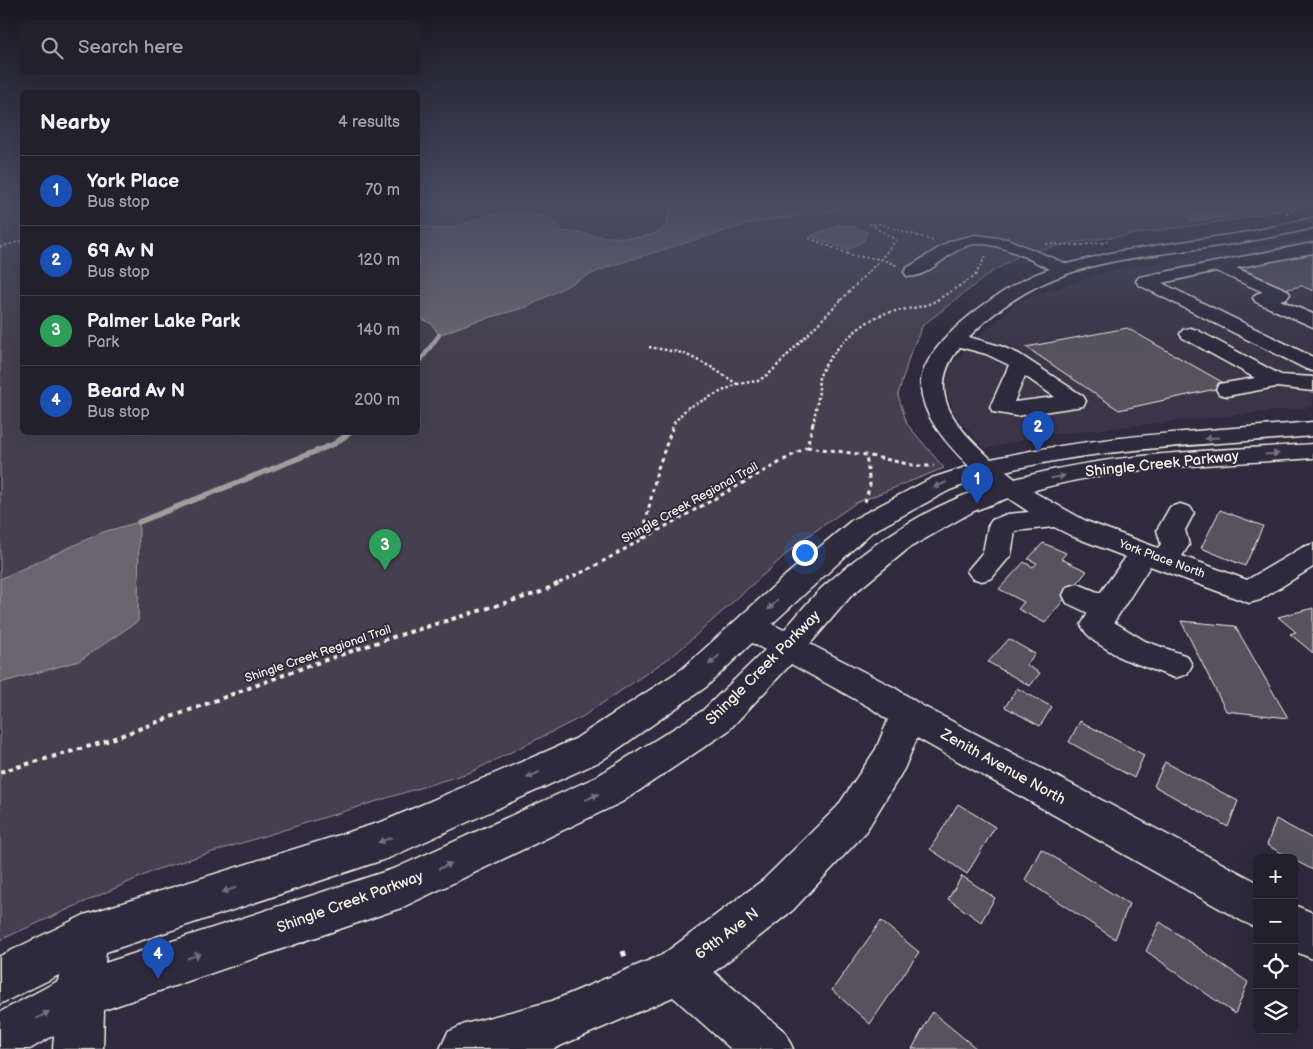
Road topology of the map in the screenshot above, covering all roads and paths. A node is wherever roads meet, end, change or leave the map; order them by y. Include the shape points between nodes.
1 (841, 251) edge
2 (887, 251) edge
3 (947, 251) edge
4 (994, 251) edge
5 (1023, 251) edge
6 (1157, 251) edge
7 (1297, 251) edge
8 (881, 259) junction
9 (1218, 266) junction
10 (1065, 269) junction
11 (913, 272) dead end
12 (1169, 276) junction
13 (1313, 321) edge
14 (1268, 323) dead end
15 (1190, 334) dead end
16 (956, 340) junction
17 (649, 347) dead end
18 (1020, 363) dead end
19 (1313, 365) edge
20 (1276, 381) junction
21 (737, 384) junction
22 (1313, 384) edge
23 (1227, 389) dead end
24 (1313, 429) edge
25 (807, 447) junction
26 (1313, 451) edge
27 (866, 455) junction
28 (938, 465) dead end
29 (986, 468) junction
30 (1011, 488) junction
31 (862, 505) dead end
32 (1180, 513) dead end
33 (1057, 518) junction
34 (642, 540) junction
35 (1313, 554) edge
36 (1154, 556) junction
37 (998, 563) dead end
38 (750, 627) junction
39 (787, 648) junction
40 (1175, 665) dead end
41 (908, 715) junction
42 (0, 772) edge
43 (1253, 904) edge
44 (1298, 929) edge
45 (84, 937) junction
46 (1313, 937) edge
47 (678, 970) junction
48 (0, 981) edge
49 (80, 995) junction
50 (0, 1039) edge
51 (78, 1049) edge
52 (465, 1049) edge
53 (768, 1049) edge

1 - 8 path via 853,256
2 - 8 path
3 - 11 street
4 - 25 path via 987,253 975,276 932,303 886,313 850,336 831,358 820,379
5 - 10 street
6 - 10 street, York Place North
7 - 9 street
8 - 21 path via 770,373 758,381
9 - 12 street
9 - 13 street via 1281,294 1262,298
10 - 16 street, York Place North via 1012,293 983,313
12 - 14 street
12 - 19 street via 1145,281
15 - 20 street
16 - 18 street via 993,350
16 - 29 street, York Place North via 940,357 935,368 934,400 946,425
17 - 21 path via 683,353
20 - 22 street
20 - 23 street
21 - 34 path via 682,412 673,422 658,468
24 -> 29 street, Shingle Creek Parkway via 1095,447
25 - 27 path
25 - 34 path, Shingle Creek Regional Trail
30 -> 26 street, Shingle Creek Parkway via 1124,465
27 - 28 path via 917,466
27 - 31 path via 871,490
29 - 30 street, York Place North
29 -> 38 street, Shingle Creek Parkway via 941,484 862,526
30 - 33 street, York Place North
30 - 39 street, Shingle Creek Parkway via 965,505 899,541 840,588
32 - 36 street via 1171,530 1175,545
33 - 36 street, York Place North
33 - 37 street via 1002,526
34 - 42 path, Shingle Creek Regional Trail via 541,592 308,666 104,742
35 - 36 street, York Place North via 1249,592
36 - 40 street via 1136,565 1092,602 1097,625 1109,636 1143,655
38 - 39 street, Zenith Avenue North
38 -> 45 street, Shingle Creek Parkway via 694,678 588,750 389,839
39 - 41 street, Zenith Avenue North via 883,698
49 -> 39 street, Shingle Creek Parkway via 401,887 608,790 716,721
41 - 43 street, Zenith Avenue North
41 - 47 street, 69th Ave N via 891,758 851,820 778,895
44 - 46 street
45 - 48 street, Shingle Creek Parkway
45 - 49 street
47 - 52 street, 69th Ave N via 553,1025
47 - 53 street
50 -> 49 street, Shingle Creek Parkway
49 - 51 street

